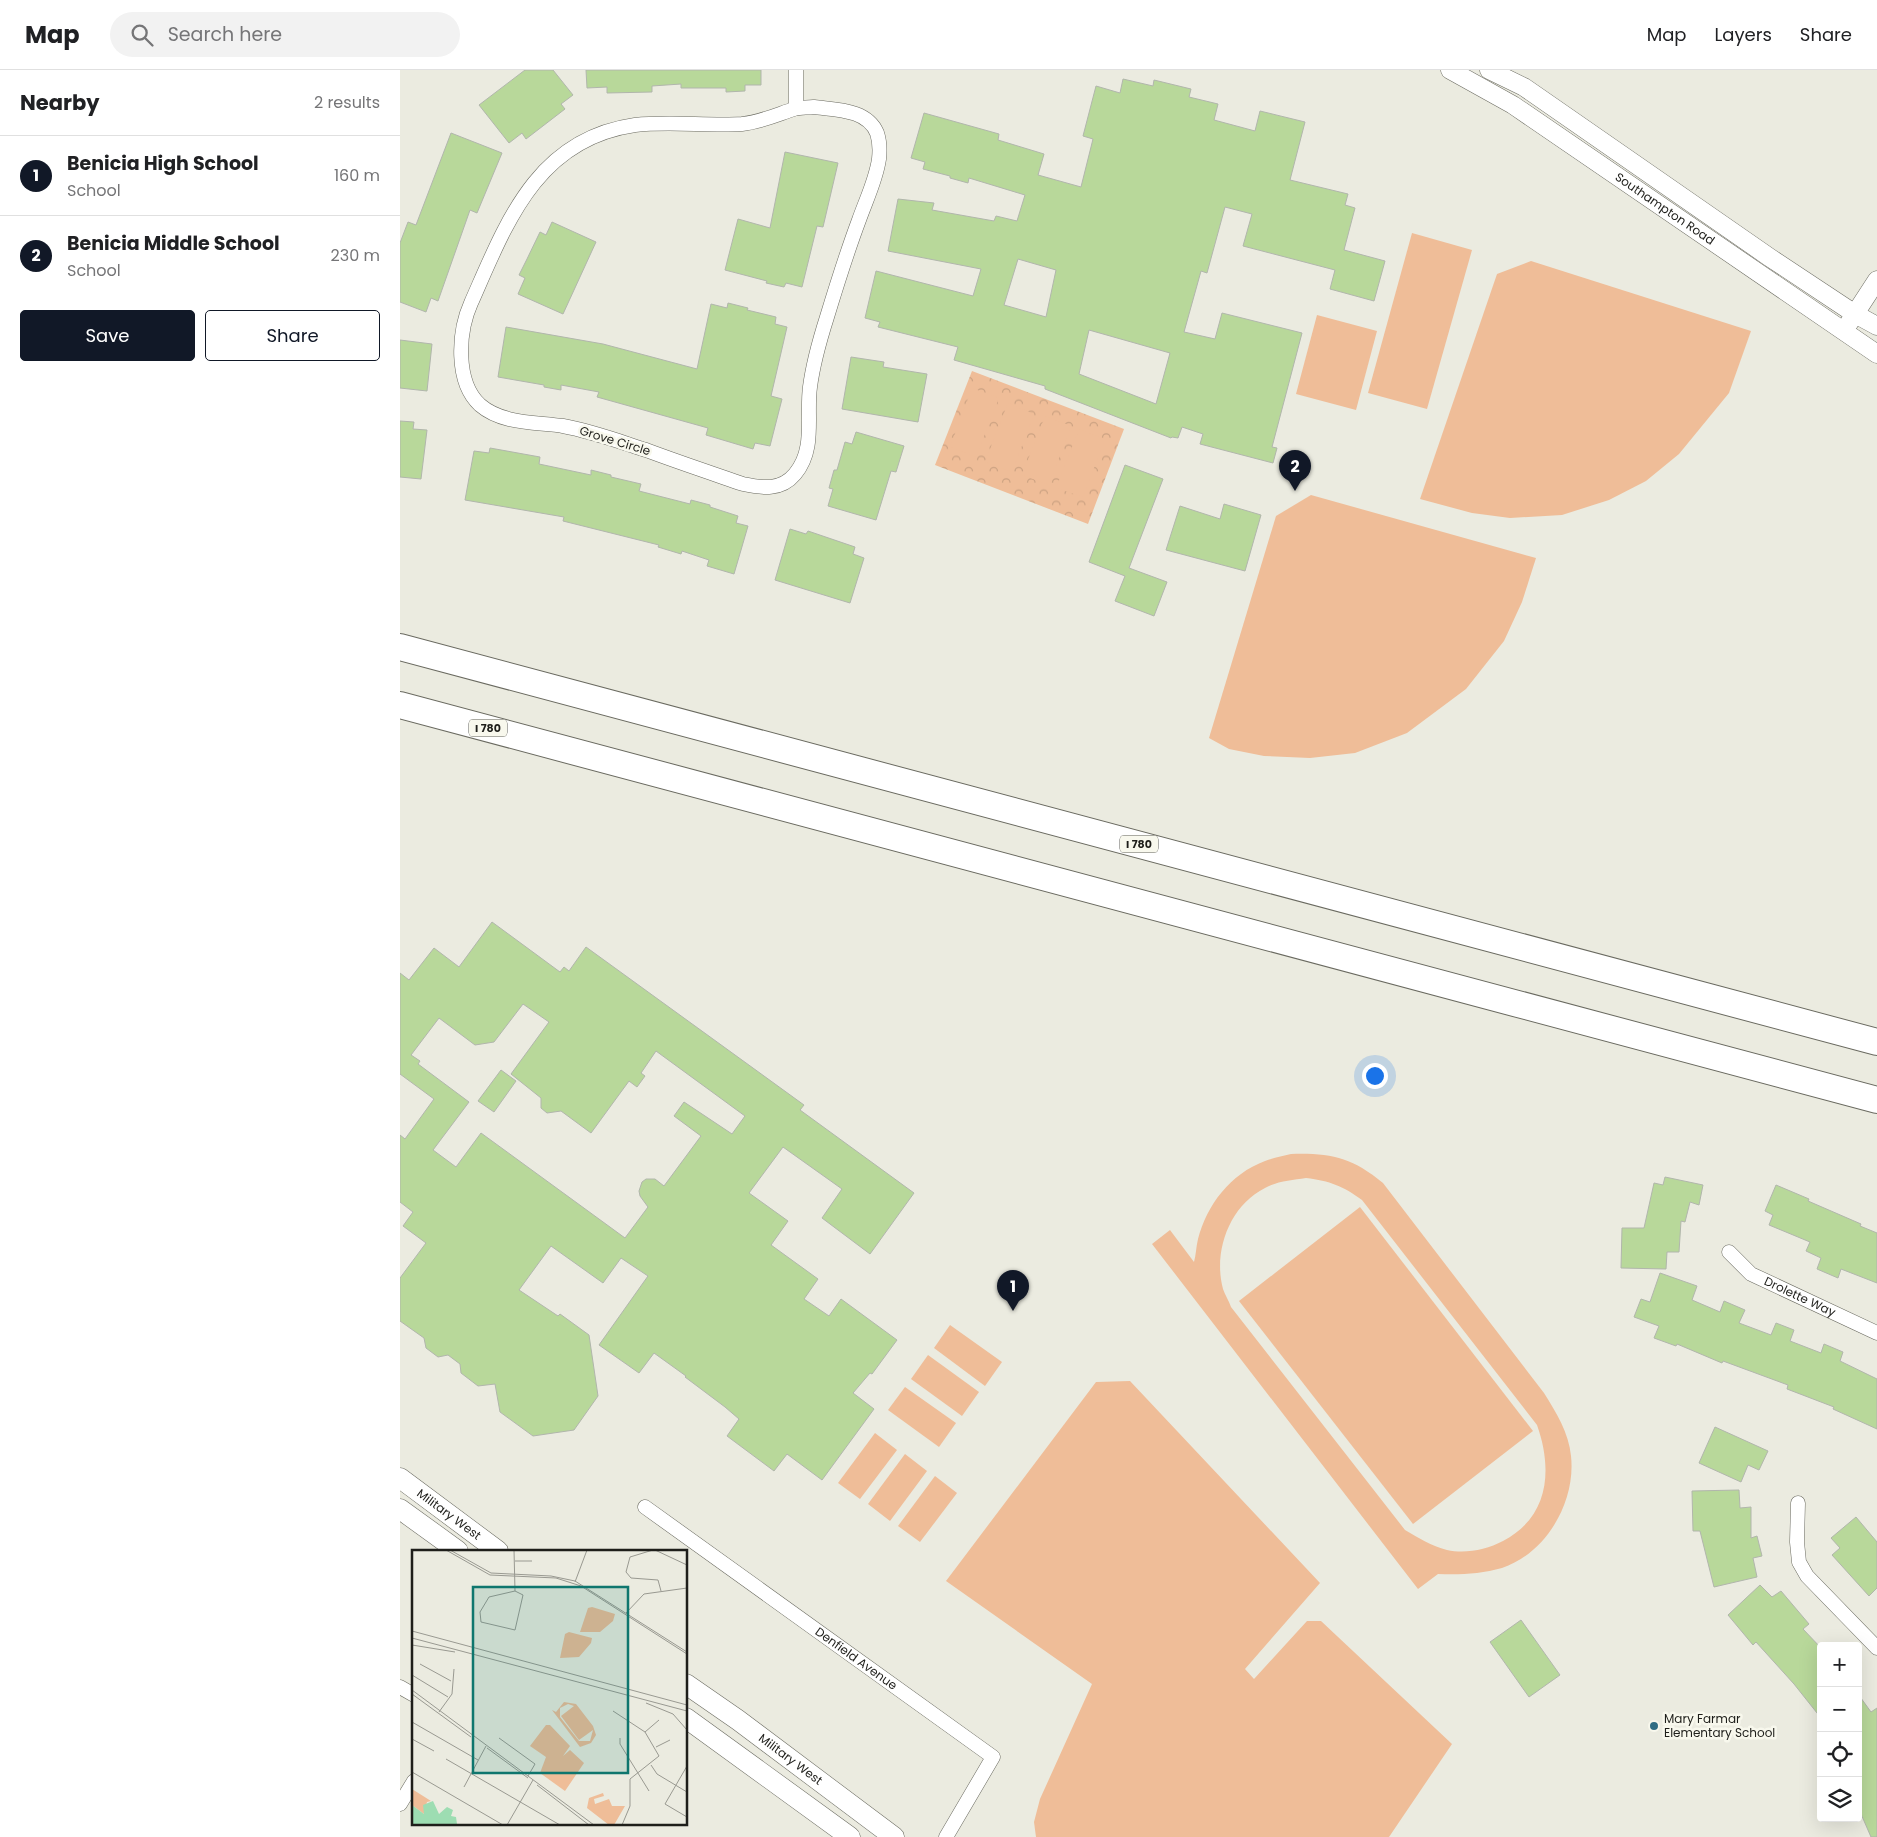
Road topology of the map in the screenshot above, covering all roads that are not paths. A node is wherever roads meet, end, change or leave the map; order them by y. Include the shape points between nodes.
1 (796, 70) edge
2 (1450, 70) edge
3 (1489, 70) edge
4 (796, 108) junction
5 (1877, 280) edge
6 (1855, 314) junction
7 (1877, 326) edge
8 (1843, 332) junction
9 (1877, 354) edge
10 (400, 647) edge
11 (400, 705) edge
12 (400, 721) edge
13 (575, 752) junction
14 (1877, 1042) edge
15 (1808, 1082) junction
16 (1877, 1100) edge
17 (1877, 1110) edge
18 (1729, 1252) dead end
19 (1877, 1333) edge
20 (400, 1478) edge
21 (1798, 1503) dead end
22 (645, 1507) dead end
23 (400, 1508) edge
24 (457, 1550) edge
25 (497, 1550) edge
26 (1877, 1648) edge
27 (688, 1685) edge
28 (400, 1687) edge
29 (412, 1694) edge
30 (688, 1719) edge
31 (412, 1784) edge
32 (400, 1804) edge
33 (850, 1837) edge
34 (894, 1837) edge
35 (946, 1837) edge

1 - 4 street
2 - 8 street, Southampton Road via 1514,105
3 - 6 street, Southampton Road via 1524,87
4 - 4 street, Grove Circle via 814,107 859,115 872,124 880,148 877,170 844,262 810,384 807,451 803,462 786,483 768,489 743,484 600,434 514,420 495,414 469,392 461,349 468,309 518,204 549,165 567,151 608,131 636,125 743,124
5 - 6 street
6 - 7 street, Southampton Road
6 - 8 street
8 - 9 street, Southampton Road
10 - 14 highway, I 780
11 - 13 highway, I 780
12 - 13 highway
13 - 15 highway, I 780
15 - 16 highway, I 780
15 - 17 highway
18 - 19 street, Drolette Way via 1751,1274
20 - 25 main road, Military West
21 - 26 street via 1799,1562 1808,1576
22 - 35 street, Denfield Avenue via 993,1757
23 - 24 main road, Military West
27 - 34 main road, Military West
28 - 29 street
30 - 33 main road
31 - 32 street

